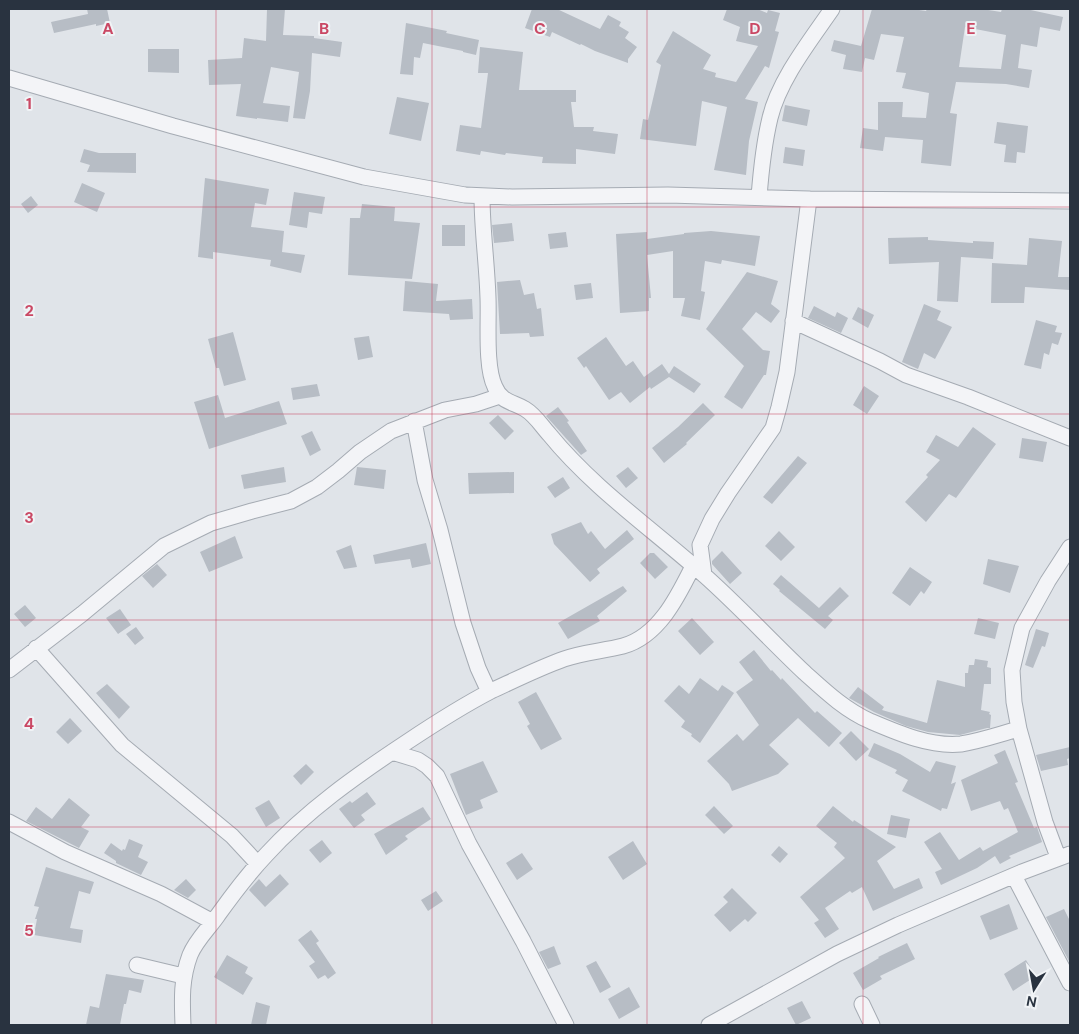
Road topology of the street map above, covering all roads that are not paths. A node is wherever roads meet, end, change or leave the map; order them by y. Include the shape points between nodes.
1 (832, 9) edge
2 (9, 78) edge
3 (482, 196) junction
4 (760, 197) junction
5 (809, 199) junction
6 (1070, 201) edge
7 (793, 321) junction
8 (500, 396) junction
9 (414, 422) junction
10 (1070, 438) edge
11 (700, 545) junction
12 (1070, 547) edge
13 (674, 550) junction
14 (698, 570) junction
15 (36, 648) junction
16 (9, 670) edge
17 (489, 692) junction
18 (1019, 730) junction
19 (392, 752) junction
20 (9, 822) edge
21 (1064, 856) edge
22 (258, 864) junction
23 (1014, 876) junction
24 (213, 922) junction
25 (137, 965) dead end
26 (183, 976) junction
27 (1070, 983) edge
28 (862, 1004) dead end
29 (183, 1025) edge
30 (566, 1025) edge
31 (710, 1025) edge
32 (872, 1025) edge

1 - 4 street via 786,80 770,117
2 - 3 street via 364,177
3 - 4 street
3 - 8 street via 490,370
4 - 5 street
5 - 6 street
5 - 7 street
7 - 10 street via 906,375
7 - 11 street via 787,372 773,428 712,519
8 - 9 street via 445,410
8 - 13 street via 534,416 586,476
9 - 15 street via 360,452 317,486 291,501 211,523 164,546
9 - 17 street via 425,480 463,623
11 - 13 street
11 - 14 street
12 - 18 street via 1022,628 1012,670
13 - 14 street
14 - 17 street via 646,634 625,645 565,658
14 - 18 street via 828,693 869,720 911,737 946,744
15 - 16 street
15 - 22 street via 122,745 232,836
17 - 19 street
18 - 21 street via 1045,822
19 - 22 street via 296,826
19 - 30 street via 418,760 437,776 469,844
20 - 24 street
21 - 23 street
22 - 24 street
23 - 27 street
23 - 31 street via 837,954
24 - 26 street via 191,952
25 - 26 street
26 - 29 street
28 - 32 street

